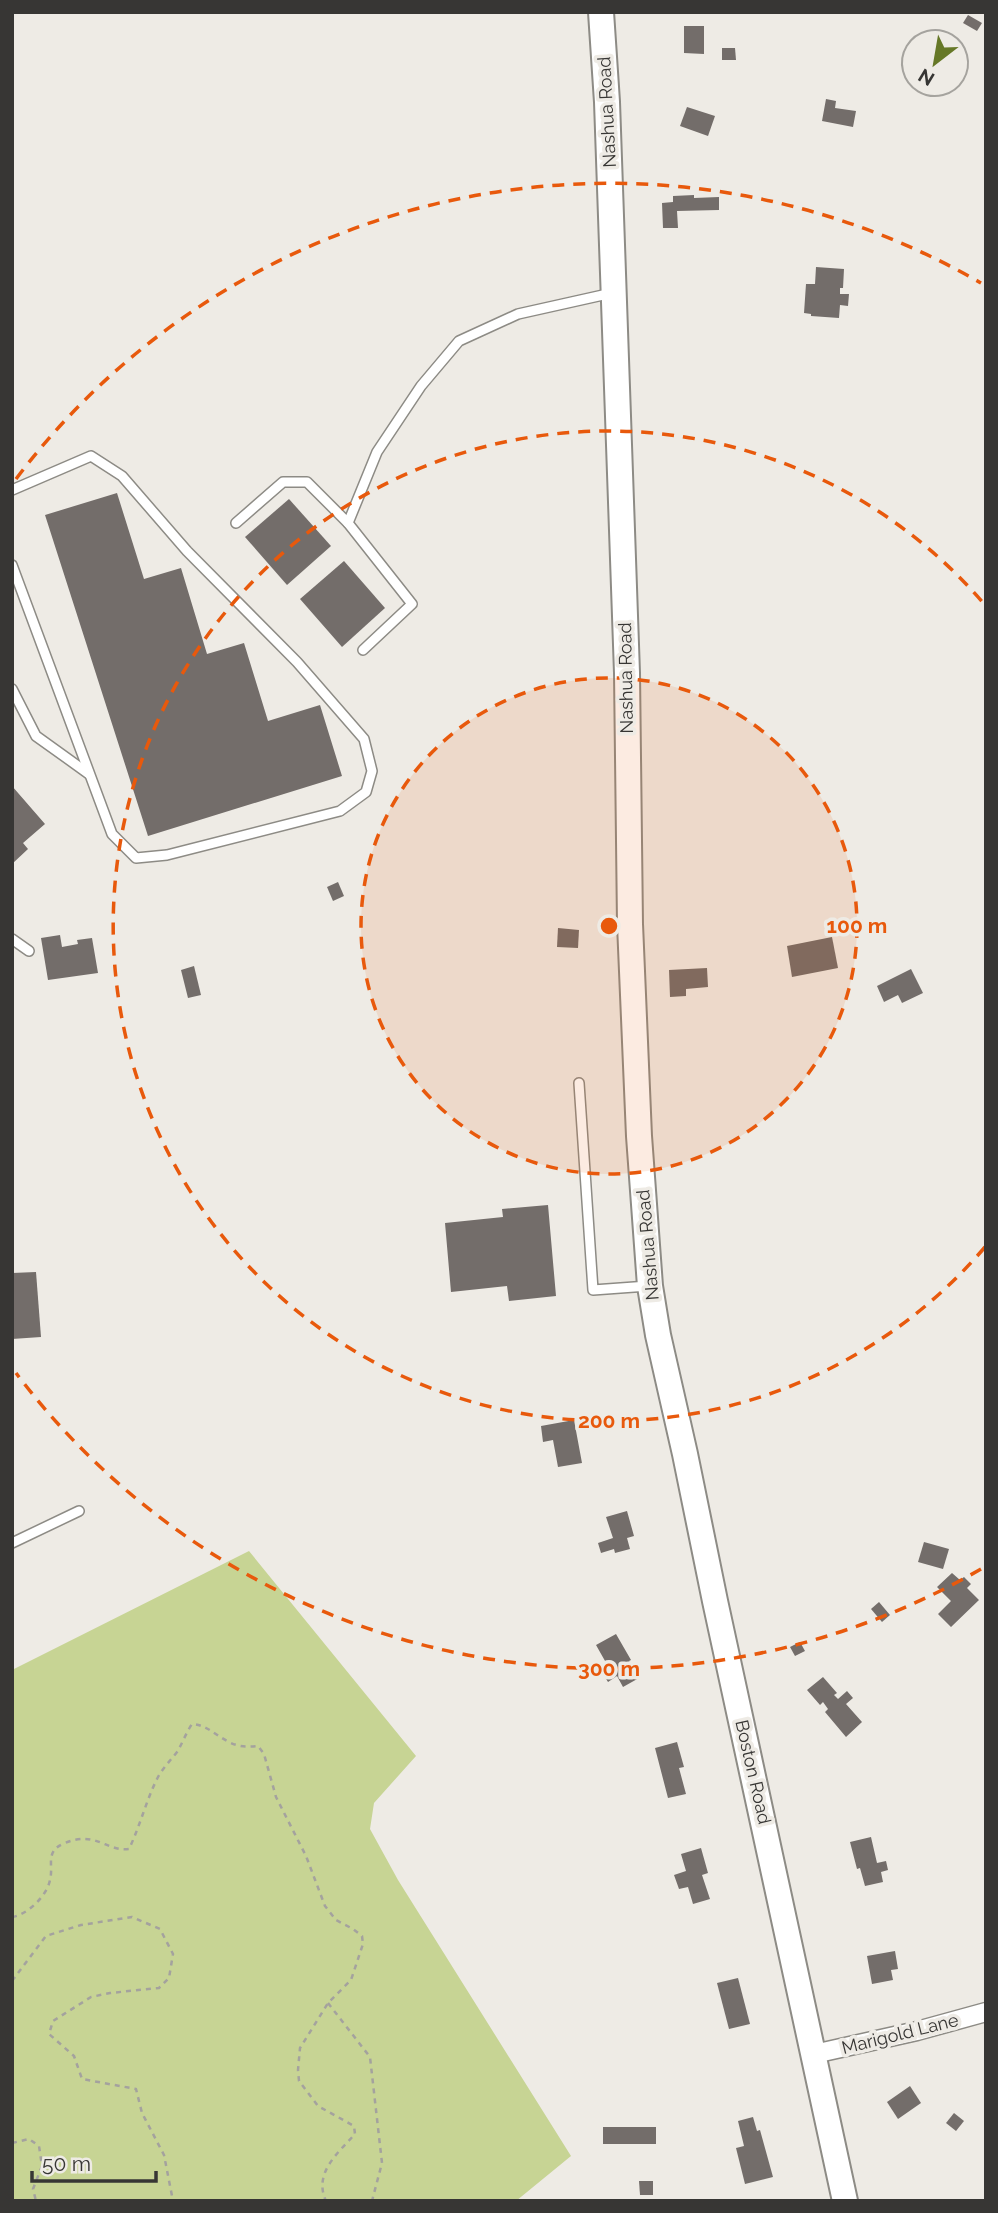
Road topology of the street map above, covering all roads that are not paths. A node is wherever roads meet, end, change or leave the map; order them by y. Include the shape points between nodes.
1 (601, 12) edge
2 (614, 293) junction
3 (12, 490) edge
4 (236, 523) dead end
5 (348, 523) junction
6 (12, 565) edge
7 (363, 650) dead end
8 (12, 689) edge
9 (89, 774) junction
10 (12, 939) edge
11 (29, 951) dead end
12 (579, 1083) dead end
13 (650, 1286) junction
14 (660, 1343) joint
15 (79, 1511) dead end
16 (12, 1543) edge
17 (986, 2012) edge
18 (814, 2054) junction
19 (845, 2201) edge

1 - 2 main road, Nashua Road
2 - 5 lane via 518,314 459,341 421,386 377,452
2 - 13 main road, Nashua Road via 630,924
3 - 9 lane via 91,456 122,476 364,739 372,771 366,792 340,811 167,855 135,858 112,834
4 - 5 lane via 283,482 307,482
5 - 7 lane via 412,604
6 - 9 lane
8 - 9 lane via 36,736
10 - 11 lane
12 - 13 lane via 593,1290
13 - 14 main road, Nashua Road
14 - 18 main road, Boston Road
15 - 16 lane
17 - 18 street, Marigold Lane
18 - 19 main road, Boston Road

